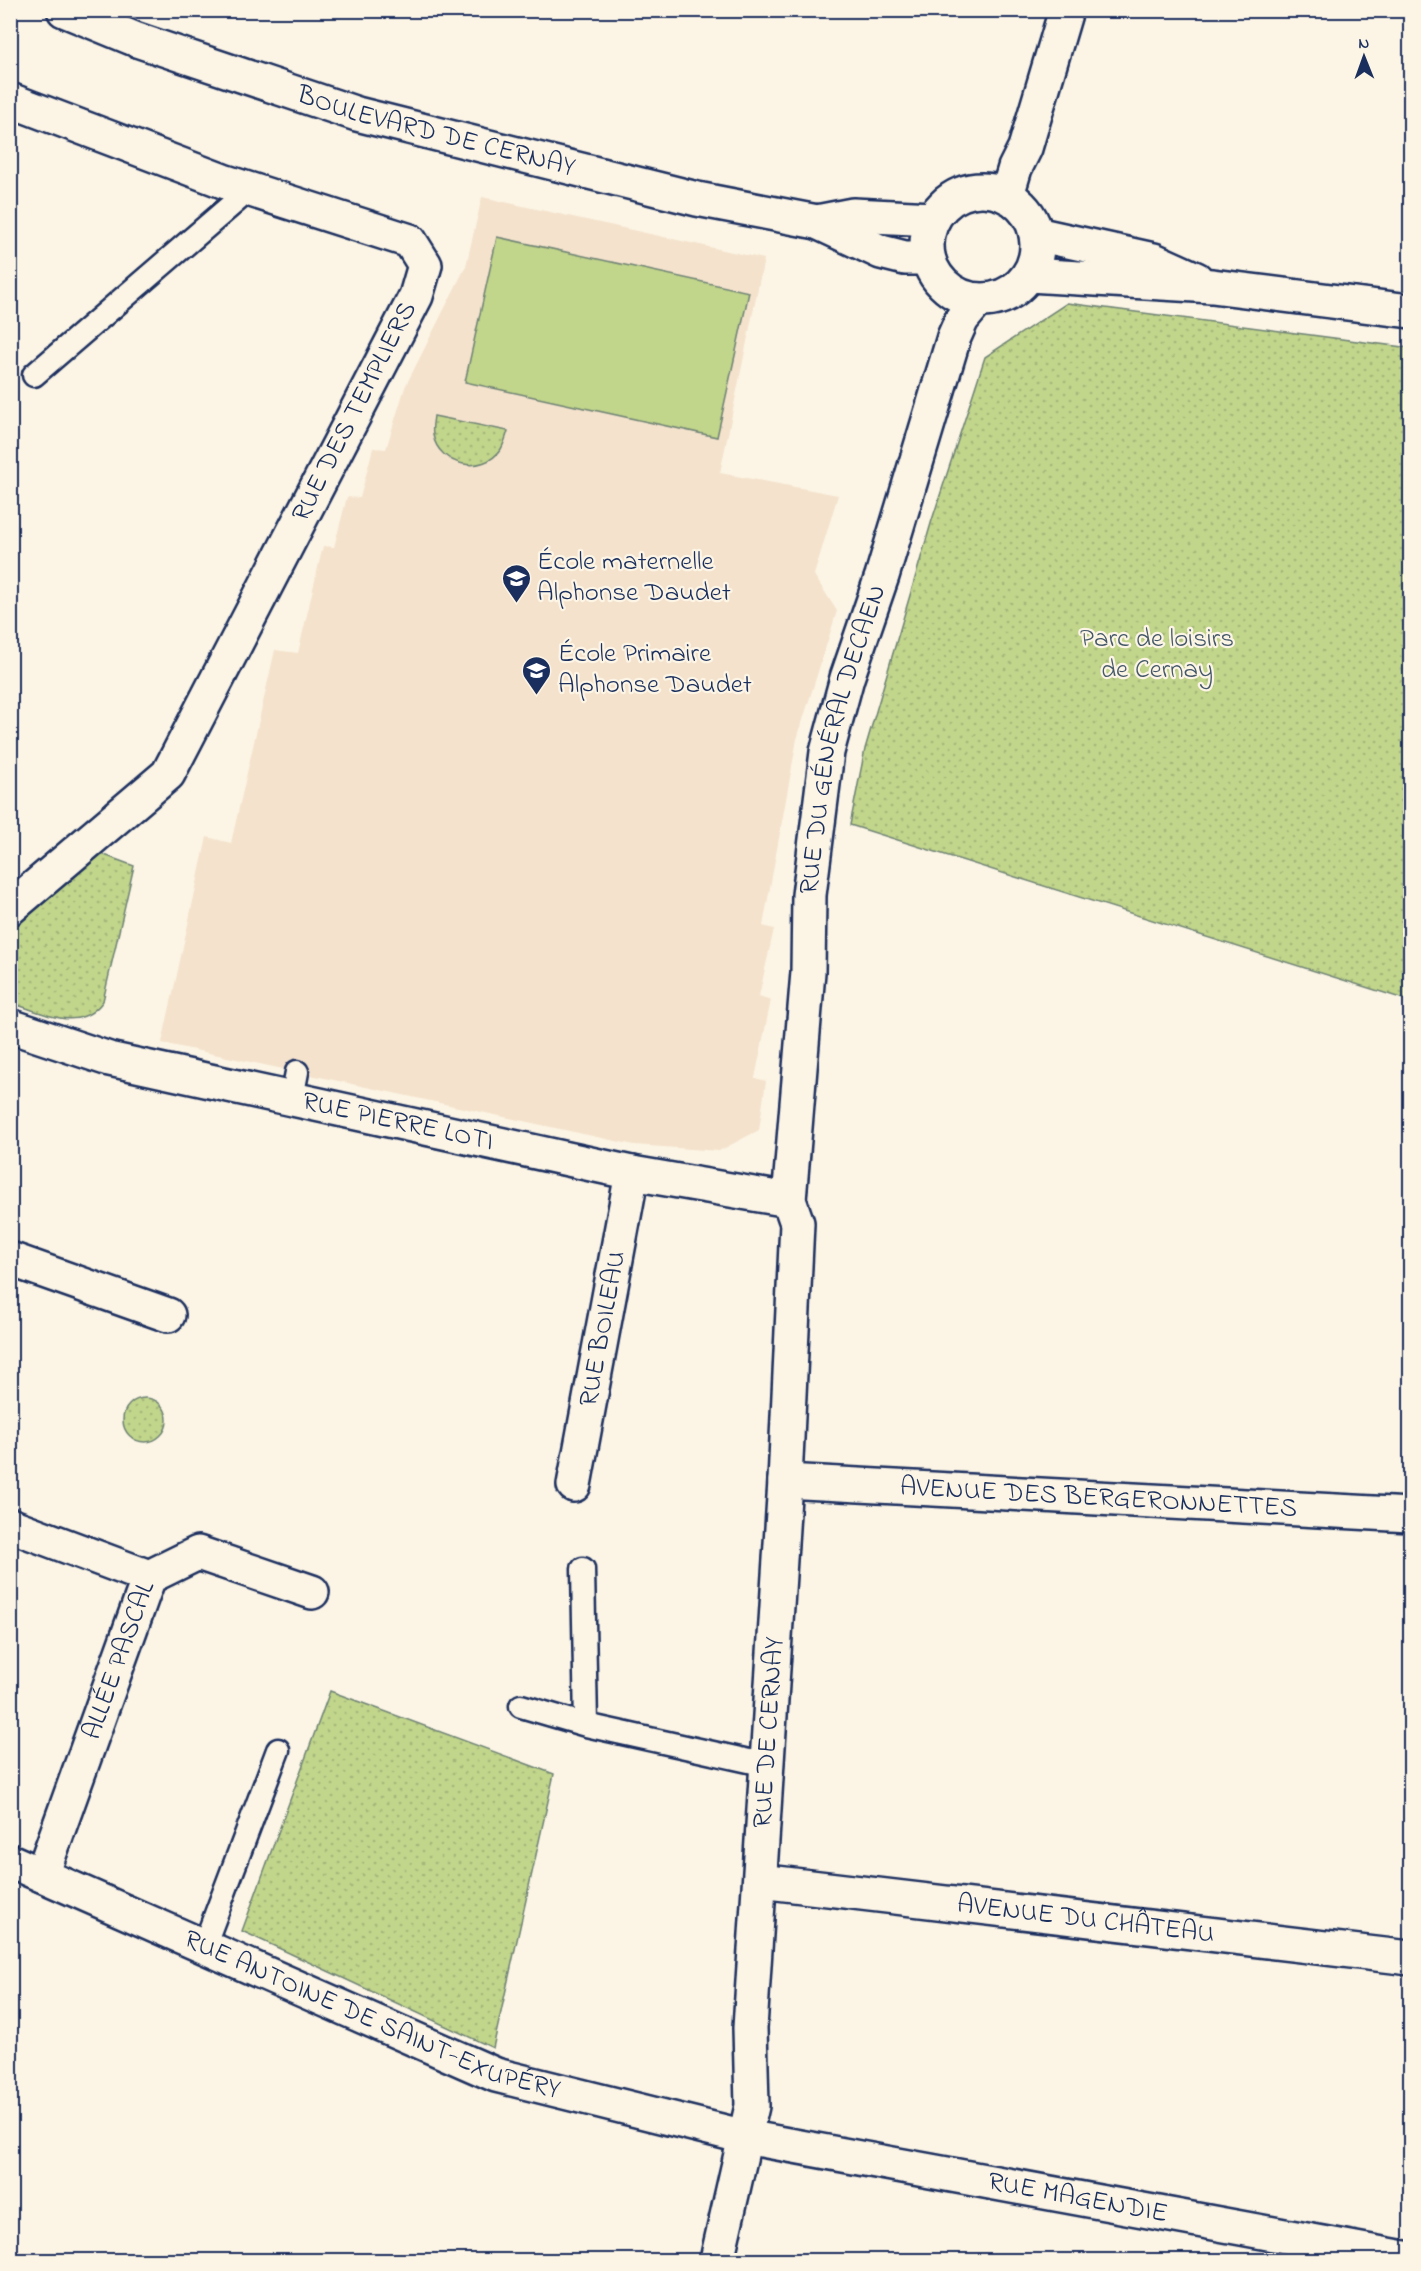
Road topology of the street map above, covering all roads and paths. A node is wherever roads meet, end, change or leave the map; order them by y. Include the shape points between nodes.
1 (64, 10) edge
2 (1066, 10) edge
3 (10, 100) edge
4 (249, 190) junction
5 (1007, 195) junction
6 (933, 219) junction
7 (817, 222) junction
8 (1036, 234) junction
9 (928, 258) junction
10 (1029, 275) junction
11 (1212, 286) junction
12 (978, 300) junction
13 (1410, 311) edge
14 (33, 375) dead end
15 (10, 908) edge
16 (10, 1026) edge
17 (632, 1173) junction
18 (789, 1200) junction
19 (10, 1259) edge
20 (168, 1315) dead end
21 (786, 1481) junction
22 (574, 1485) dead end
23 (1410, 1515) edge
24 (10, 1525) edge
25 (583, 1569) dead end
26 (149, 1577) junction
27 (312, 1592) dead end
28 (521, 1706) dead end
29 (586, 1725) junction
30 (278, 1750) dead end
31 (767, 1765) junction
32 (10, 1861) edge
33 (42, 1875) junction
34 (760, 1881) junction
35 (204, 1946) junction
36 (1410, 1958) edge
37 (745, 2137) junction
38 (1316, 2252) edge
39 (1410, 2259) edge
40 (717, 2260) edge

1 - 7 street, BOULEVARD DE CERNAY via 137,40 357,114 697,200
2 - 5 street
3 - 4 street, RUE DES TEMPLIERS
4 - 14 lane
4 - 15 street, RUE DES TEMPLIERS via 410,241 424,264 416,296 168,774
5 - 6 street via 968,191 940,208
5 - 8 street via 1026,212
6 - 7 street, BOULEVARD DE CERNAY via 853,215
6 - 9 street via 926,244
7 - 9 street, BOULEVARD DE CERNAY via 881,252
8 - 10 street via 1038,248
8 - 11 street via 1154,260
9 - 12 street via 941,283 953,292
10 - 11 street
10 - 12 street via 1006,295
11 - 13 street
12 - 18 street, RUE DU GÉNÉRAL DECAEN via 962,319 954,337 827,752 809,895 808,972
16 - 17 street, RUE PIERRE LOTI via 109,1059 294,1085
17 - 18 street, RUE PIERRE LOTI
17 - 22 street, RUE BOILEAU
18 - 21 street, RUE DE CERNAY via 797,1222
19 - 20 street
21 - 23 street, AVENUE DES BERGERONNETTES
21 - 31 street, RUE DE CERNAY
24 - 26 street
25 - 29 lane
26 - 27 street, ALLÉE PASCAL via 198,1553
26 - 33 street, ALLÉE PASCAL
28 - 29 lane
29 - 31 lane
30 - 35 lane
31 - 34 street, RUE DE CERNAY
32 - 33 street, RUE ANTOINE DE SAINT-EXUPÉRY
33 - 35 street, RUE ANTOINE DE SAINT-EXUPÉRY
34 - 36 street, AVENUE DU CHÂTEAU
34 - 37 street, RUE DE CERNAY via 750,2028 752,2106
35 - 37 street, RUE ANTOINE DE SAINT-EXUPÉRY via 496,2075
37 - 38 street, RUE MAGENDIE
37 - 40 street, RUE DE CERNAY
38 - 39 street, RUE MAGENDIE

